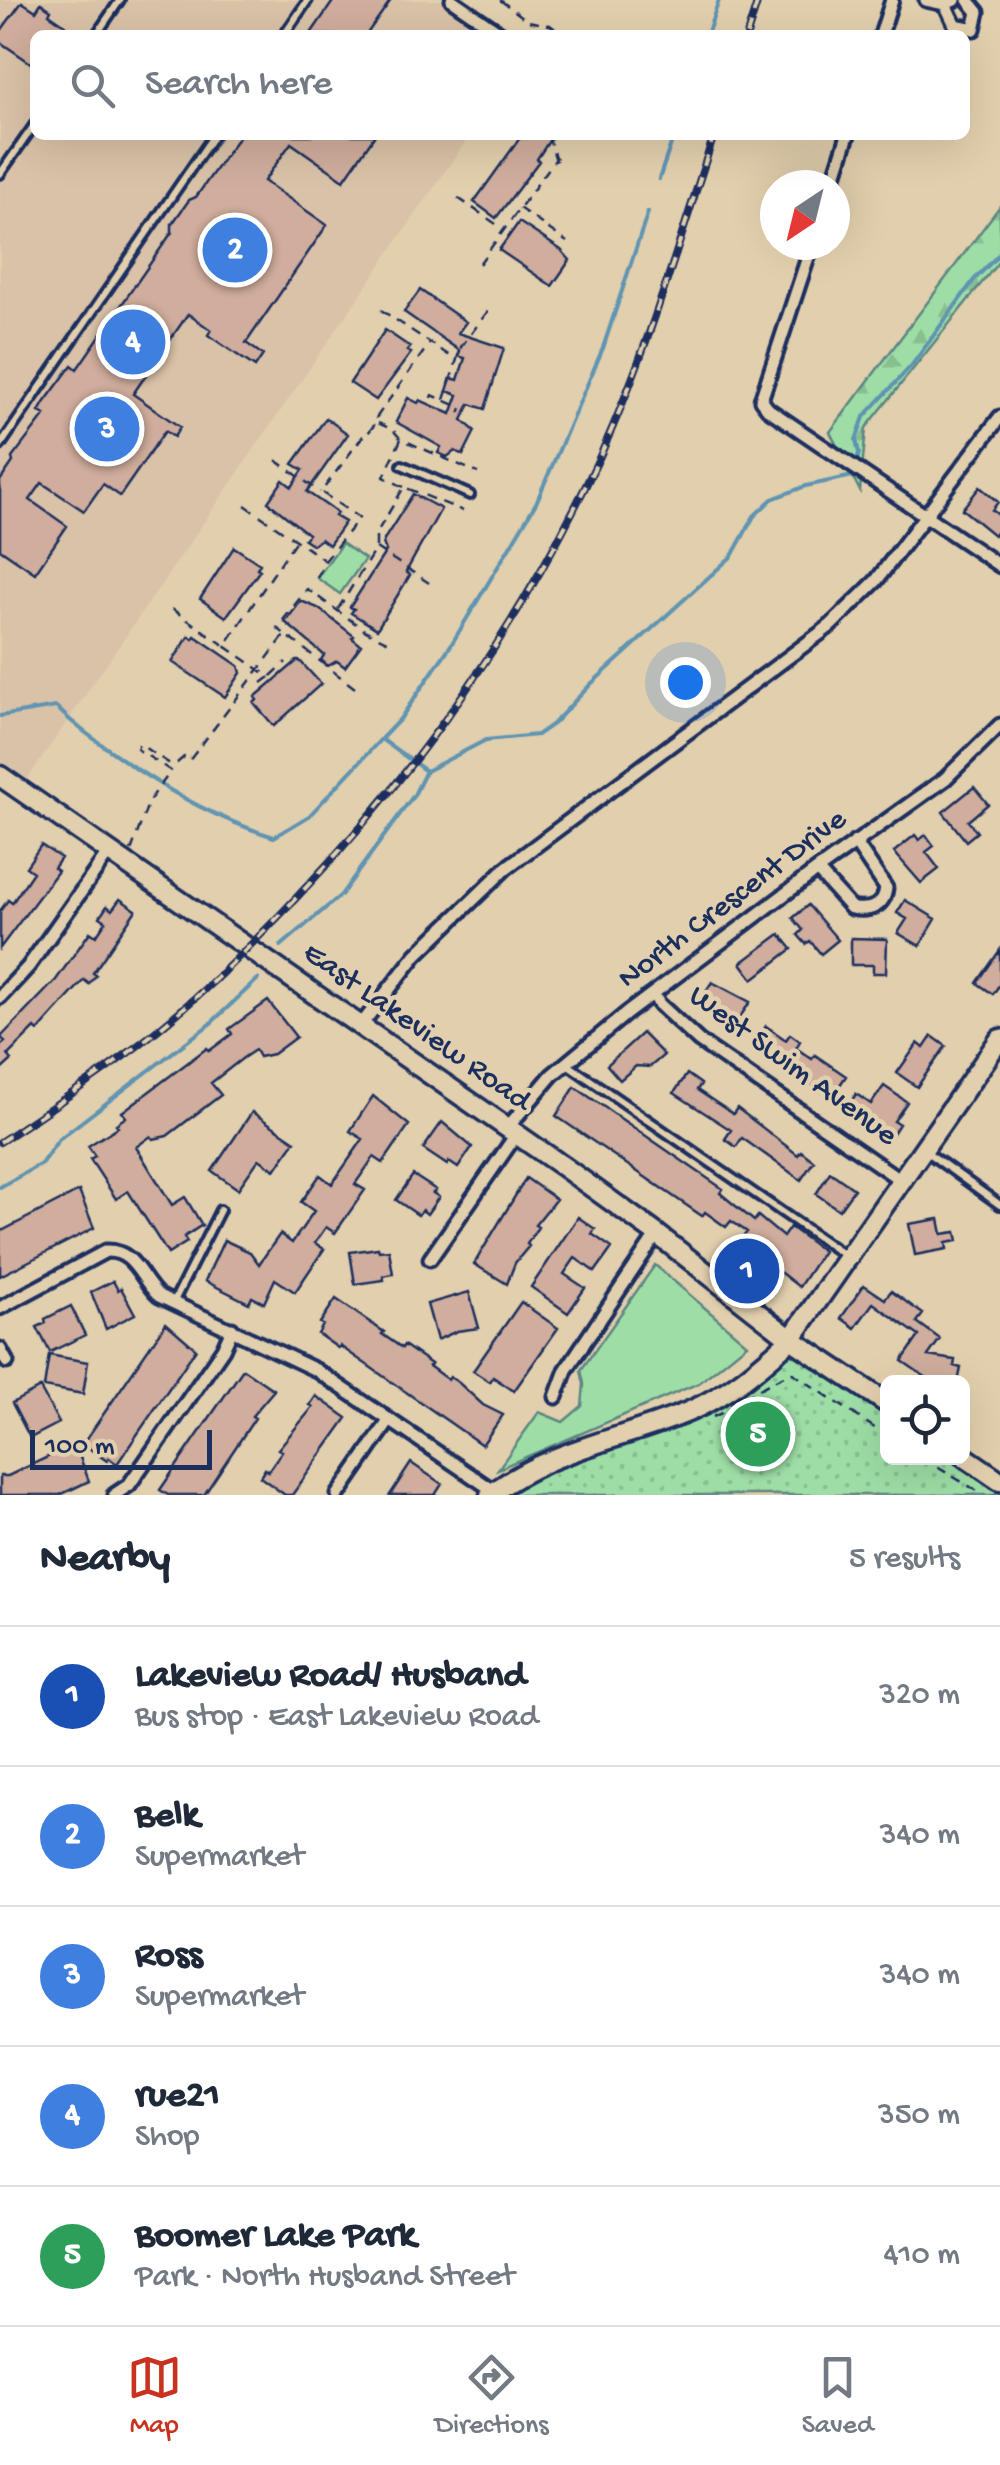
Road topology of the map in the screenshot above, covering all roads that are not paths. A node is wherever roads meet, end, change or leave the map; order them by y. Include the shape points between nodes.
1 (120, 0) edge
2 (308, 0) edge
3 (452, 0) edge
4 (892, 0) edge
5 (926, 0) edge
6 (968, 0) edge
7 (950, 2) edge
8 (99, 30) edge
9 (287, 30) edge
10 (496, 30) edge
11 (883, 30) edge
12 (30, 131) edge
13 (211, 140) edge
14 (846, 140) edge
15 (837, 170) edge
16 (0, 174) edge
17 (807, 260) edge
18 (1000, 416) edge
19 (0, 446) edge
20 (402, 465) dead end
21 (470, 495) dead end
22 (926, 515) junction
23 (1000, 566) edge
24 (1000, 724) edge
25 (0, 776) edge
26 (856, 842) junction
27 (109, 852) junction
28 (818, 870) junction
29 (654, 994) junction
30 (0, 997) edge
31 (361, 1024) junction
32 (1000, 1038) edge
33 (567, 1064) junction
34 (511, 1132) junction
35 (923, 1149) junction
36 (902, 1181) junction
37 (1000, 1205) edge
38 (220, 1210) dead end
39 (658, 1234) junction
40 (849, 1259) junction
41 (430, 1260) dead end
42 (173, 1302) junction
43 (0, 1308) edge
44 (232, 1329) junction
45 (792, 1339) junction
46 (0, 1349) edge
47 (7, 1362) dead end
48 (556, 1397) dead end
49 (880, 1399) edge
50 (388, 1420) junction
51 (970, 1460) edge
52 (1000, 1481) edge
53 (492, 1493) edge
54 (114, 1495) edge
55 (338, 1495) edge

1 - 8 lane
2 - 9 lane
3 - 10 street
4 - 11 street
5 - 7 street
6 - 7 street via 978,12 974,29 954,25
12 - 16 lane
13 - 19 lane
14 - 15 street
17 - 22 street via 760,400
18 - 22 street
20 - 21 lane
22 - 23 street
22 - 31 street via 876,581 830,626 506,868 416,954
24 - 26 street, North Crescent Drive via 945,779
25 - 27 main road, East Lakeview Road
26 - 28 street, North Crescent Drive
26 - 28 street via 886,888 878,905 852,908
27 - 30 street
27 - 31 main road, East Lakeview Road
28 - 29 street, North Crescent Drive
29 - 33 street, North Crescent Drive
29 - 36 street, West Swim Avenue via 699,1042
31 - 34 main road, East Lakeview Road
32 - 35 main road
33 - 34 street, North Crescent Drive
33 - 40 lane
34 - 39 main road, East Lakeview Road
34 - 41 street, North Crescent Drive
35 - 36 main road
35 - 37 lane
36 - 40 main road
38 - 42 lane
39 - 45 main road, East Lakeview Road
39 - 48 street via 566,1370
40 - 45 main road
42 - 43 street via 149,1286 131,1258 106,1251
42 - 44 street
44 - 50 street via 316,1370
44 - 54 street via 130,1485
45 - 49 main road, East Lakeview Road
45 - 53 main road via 743,1380 692,1410 543,1464
46 - 47 street
50 - 53 street
50 - 55 street
51 - 52 main road

